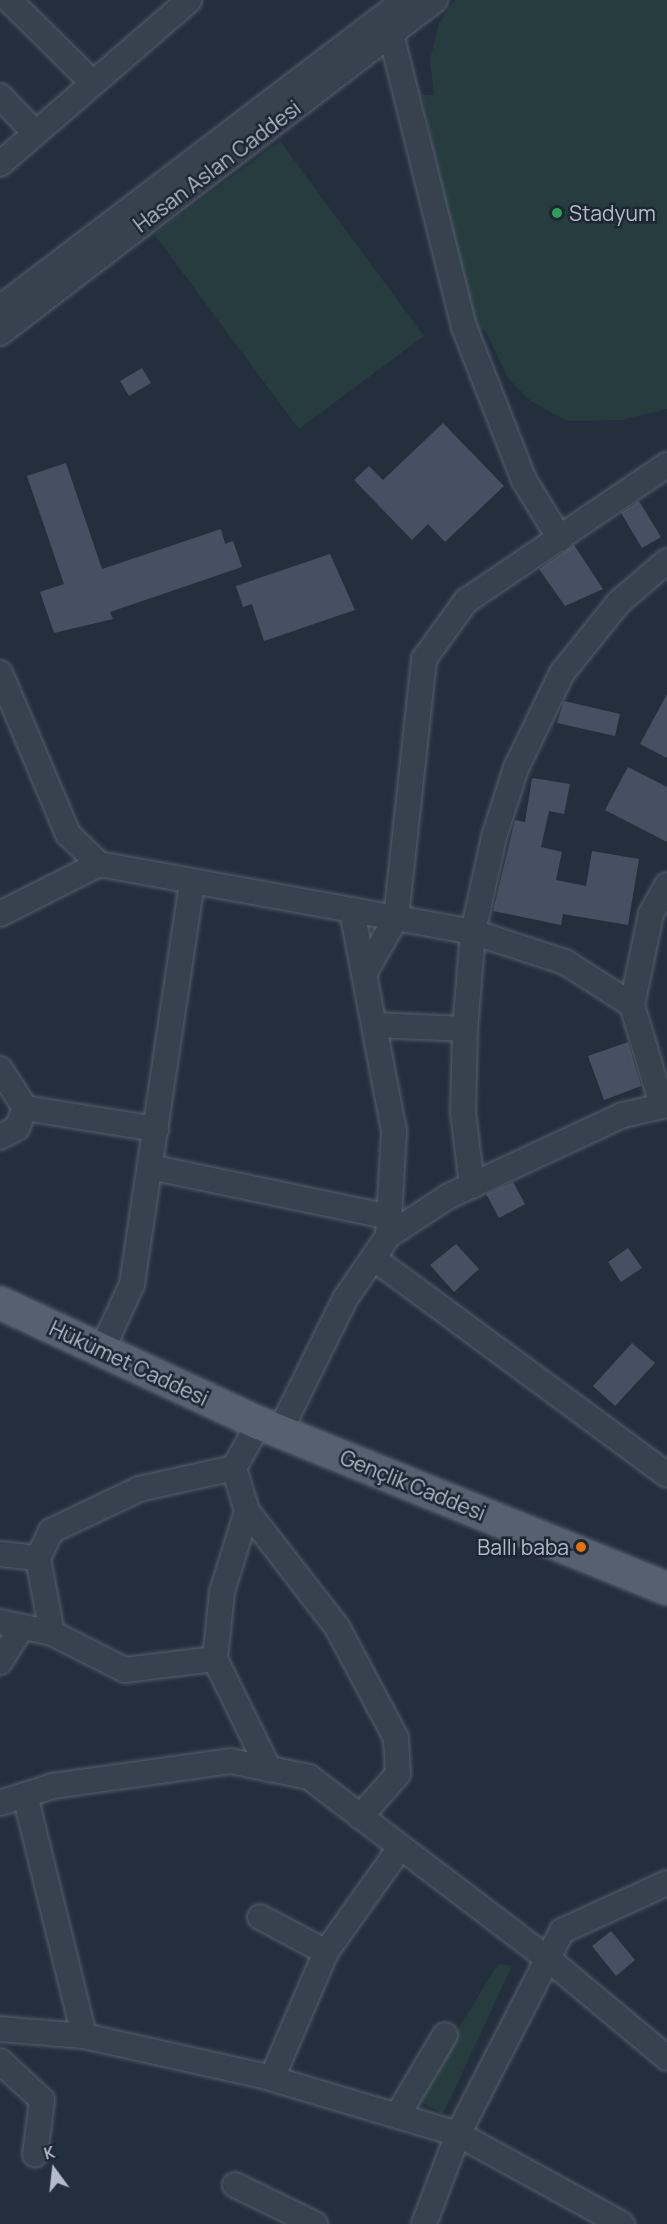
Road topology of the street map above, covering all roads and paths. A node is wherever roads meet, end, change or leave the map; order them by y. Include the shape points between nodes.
1 (9, 0) edge
2 (189, 0) edge
3 (405, 0) edge
4 (435, 0) edge
5 (391, 33) junction
6 (93, 83) junction
7 (0, 96) edge
8 (35, 133) junction
9 (0, 164) edge
10 (0, 308) edge
11 (0, 333) edge
12 (667, 465) edge
13 (560, 539) junction
14 (667, 561) edge
15 (657, 583) edge
16 (0, 673) edge
17 (5, 701) edge
18 (99, 864) junction
19 (192, 884) junction
20 (667, 885) edge
21 (352, 911) junction
22 (0, 914) edge
23 (396, 918) junction
24 (473, 932) junction
25 (365, 972) junction
26 (632, 1005) junction
27 (375, 1025) junction
28 (465, 1029) junction
29 (0, 1069) edge
30 (664, 1105) edge
31 (25, 1108) junction
32 (156, 1129) junction
33 (0, 1137) edge
34 (150, 1167) junction
35 (471, 1186) junction
36 (389, 1227) junction
37 (374, 1258) junction
38 (0, 1303) edge
39 (101, 1352) junction
40 (269, 1427) junction
41 (234, 1468) junction
42 (667, 1475) edge
43 (247, 1510) junction
44 (0, 1554) edge
45 (38, 1558) junction
46 (667, 1589) edge
47 (11, 1625) edge
48 (52, 1633) junction
49 (214, 1659) junction
50 (0, 1662) edge
51 (269, 1769) junction
52 (7, 1799) edge
53 (360, 1817) junction
54 (400, 1848) junction
55 (667, 1883) edge
56 (260, 1917) dead end
57 (326, 1952) junction
58 (548, 1958) junction
59 (0, 2029) edge
60 (445, 2035) dead end
61 (84, 2036) junction
62 (667, 2058) edge
63 (0, 2061) edge
64 (273, 2078) junction
65 (397, 2116) junction
66 (458, 2134) junction
67 (34, 2155) dead end
68 (235, 2185) dead end
69 (315, 2224) edge
70 (424, 2224) edge
71 (621, 2224) edge

1 - 6 street
2 - 6 street
3 - 10 street, Hasan Aslan Caddesi
4 - 5 street, Hasan Aslan Caddesi
5 - 11 street, Hasan Aslan Caddesi
5 - 13 street via 464,327 524,480
6 - 8 street
7 - 8 street
8 - 9 street
12 - 13 street
13 - 23 street via 466,601 424,658
14 - 15 street
15 - 24 street via 619,602 562,673 516,768
16 - 17 street
17 - 18 street via 68,834
18 - 19 street
18 - 22 street
19 - 21 street
19 - 32 street
20 - 26 street via 651,914
21 - 23 street
21 - 25 street
23 - 24 street
23 - 25 street
24 - 26 street via 565,962
24 - 28 street
25 - 27 street
26 - 30 street
27 - 28 street
27 - 36 street via 394,1132
28 - 35 street via 463,1113
29 - 31 street
30 - 35 street via 623,1115
31 - 32 street
31 - 33 street via 17,1128
32 - 34 street
34 - 36 street
34 - 39 street via 132,1284
35 - 36 street
36 - 37 street
37 - 40 street
37 - 42 street
38 - 39 main road, Hükümet Caddesi
39 - 40 main road, Hükümet Caddesi
40 - 41 street
40 - 46 main road, Gençlik Caddesi
41 - 43 street
41 - 45 street via 139,1489 51,1531
43 - 49 street via 222,1592
43 - 53 street via 337,1627 396,1738 398,1774
44 - 45 street
45 - 48 street
47 - 48 street
47 - 50 street
48 - 49 street via 125,1670
49 - 51 street
51 - 52 street via 230,1761 52,1786
51 - 53 street via 309,1777
52 - 61 street
53 - 54 street
54 - 57 street
54 - 58 street
55 - 58 street via 562,1931
56 - 57 street
57 - 64 street
58 - 62 street
58 - 66 street
59 - 61 street
60 - 65 street
61 - 64 street
63 - 67 street via 42,2100
64 - 65 street
65 - 66 street
66 - 70 street
66 - 71 street
68 - 69 street

